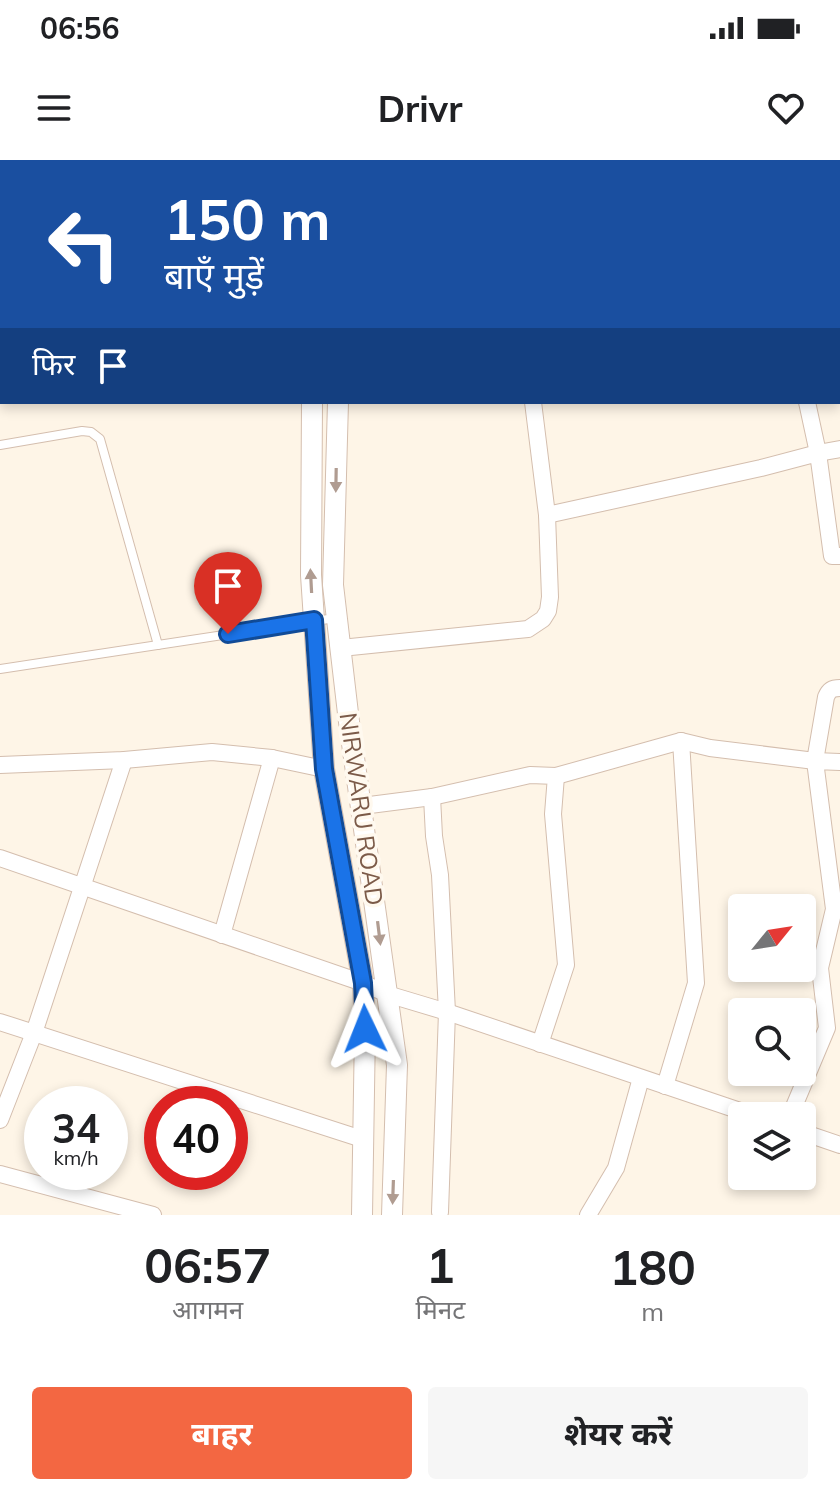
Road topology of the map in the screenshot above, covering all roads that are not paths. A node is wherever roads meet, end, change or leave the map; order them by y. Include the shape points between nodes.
1 (312, 404) edge
2 (338, 404) edge
3 (533, 404) edge
4 (807, 404) edge
5 (0, 445) edge
6 (840, 449) edge
7 (818, 453) junction
8 (547, 515) junction
9 (840, 556) edge
10 (337, 618) junction
11 (314, 620) junction
12 (158, 645) junction
13 (341, 648) junction
14 (0, 669) edge
15 (840, 688) edge
16 (681, 741) junction
17 (272, 758) junction
18 (124, 760) junction
19 (815, 761) junction
20 (840, 762) edge
21 (0, 765) edge
22 (324, 769) junction
23 (556, 776) junction
24 (432, 797) junction
25 (362, 806) junction
26 (0, 858) edge
27 (82, 886) junction
28 (222, 935) junction
29 (363, 983) junction
30 (387, 994) junction
31 (447, 1012) junction
32 (0, 1022) edge
33 (34, 1033) junction
34 (540, 1044) junction
35 (641, 1078) junction
36 (665, 1086) junction
37 (796, 1102) edge
38 (728, 1107) edge
39 (0, 1120) edge
40 (816, 1137) edge
41 (362, 1139) junction
42 (840, 1145) edge
43 (0, 1174) edge
44 (440, 1212) dead end
45 (153, 1215) edge
46 (362, 1215) edge
47 (392, 1215) edge
48 (588, 1215) edge

11 -> 1 street, NIRWARU ROAD
2 -> 10 street, NIRWARU ROAD via 333,585
3 - 8 street
4 - 7 street
5 - 12 lane via 82,431 100,439
6 - 7 street
7 - 8 street
7 - 9 street via 832,556
8 - 13 street via 548,611 528,629
10 - 11 lane
10 - 13 street, NIRWARU ROAD
11 - 12 lane
11 - 22 street, NIRWARU ROAD
12 - 14 lane
13 - 25 street, NIRWARU ROAD
15 - 19 street via 826,697
16 - 19 street
16 - 23 street
16 - 36 street via 696,983
17 - 18 street via 212,752
17 - 22 street
17 - 28 street
18 - 21 street
18 - 27 street
19 - 20 street
19 - 37 street via 834,909 820,968 827,1028
22 - 29 street, NIRWARU ROAD
23 - 24 street via 530,775
23 - 34 street via 553,814 566,965
24 - 25 street
24 - 31 street
25 -> 30 street, NIRWARU ROAD
26 - 27 street
27 - 28 street
27 - 33 street
28 - 29 street
29 - 30 street
29 - 41 street, NIRWARU ROAD
30 - 31 street
30 -> 47 street, NIRWARU ROAD via 397,1065
31 - 34 street
31 - 44 street
32 - 33 street
33 - 39 street
33 - 41 street
34 - 35 street
35 - 36 street
35 - 48 street via 616,1168
36 - 38 street
40 - 42 street
41 - 46 street, NIRWARU ROAD
43 - 45 street

